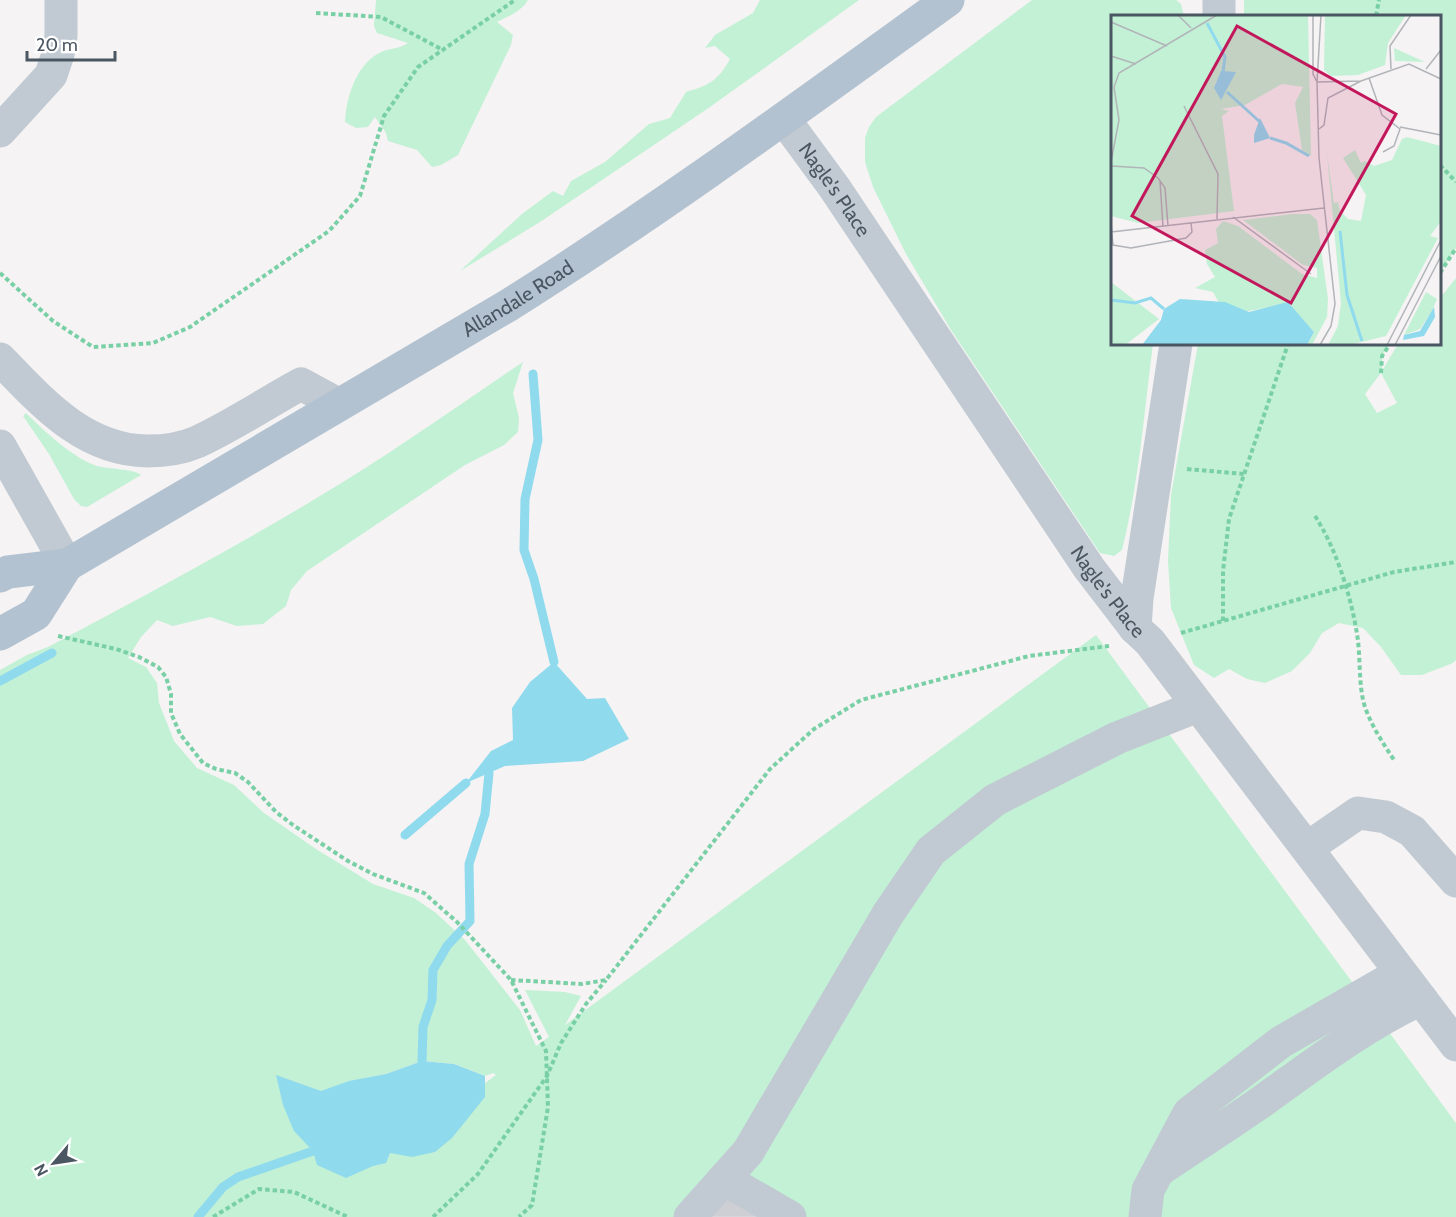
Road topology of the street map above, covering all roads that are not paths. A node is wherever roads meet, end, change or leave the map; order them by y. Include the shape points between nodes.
1 (61, 0) edge
2 (948, 0) edge
3 (784, 119) junction
4 (0, 131) edge
5 (1176, 345) edge
6 (0, 359) edge
7 (338, 405) junction
8 (0, 446) edge
9 (67, 565) junction
10 (0, 576) edge
11 (0, 634) edge
12 (1142, 635) junction
13 (1198, 706) junction
14 (1307, 848) junction
15 (1456, 882) edge
16 (1401, 973) junction
17 (1421, 999) junction
18 (1456, 1045) edge
19 (1159, 1170) junction
20 (724, 1179) junction
21 (690, 1217) edge
22 (790, 1217) edge
23 (1145, 1217) edge

1 - 4 street via 58,54 51,75
2 - 3 main road, Allandale Road
3 - 7 main road, Allandale Road via 570,266
3 - 12 street, Nagle's Place via 834,187 1089,568
5 - 12 street via 1137,598
6 - 7 street via 77,430 101,443 127,450 166,451 195,443 301,384
7 - 9 main road, Allandale Road
8 - 9 street
9 - 10 main road, Allandale Road
9 - 11 main road, Allandale Road via 36,614
12 - 13 street, Nagle's Place
13 - 14 street, Nagle's Place
13 - 20 street via 1117,738 995,800 931,851 888,914 748,1152
14 - 15 street via 1358,813 1386,818 1412,831
14 - 16 street, Nagle's Place
16 - 17 street, Nagle's Place
16 - 19 street via 1281,1042 1189,1113
17 - 18 street, Nagle's Place
17 - 19 street via 1328,1054
19 - 23 street via 1148,1190
20 - 21 street
20 - 22 street

